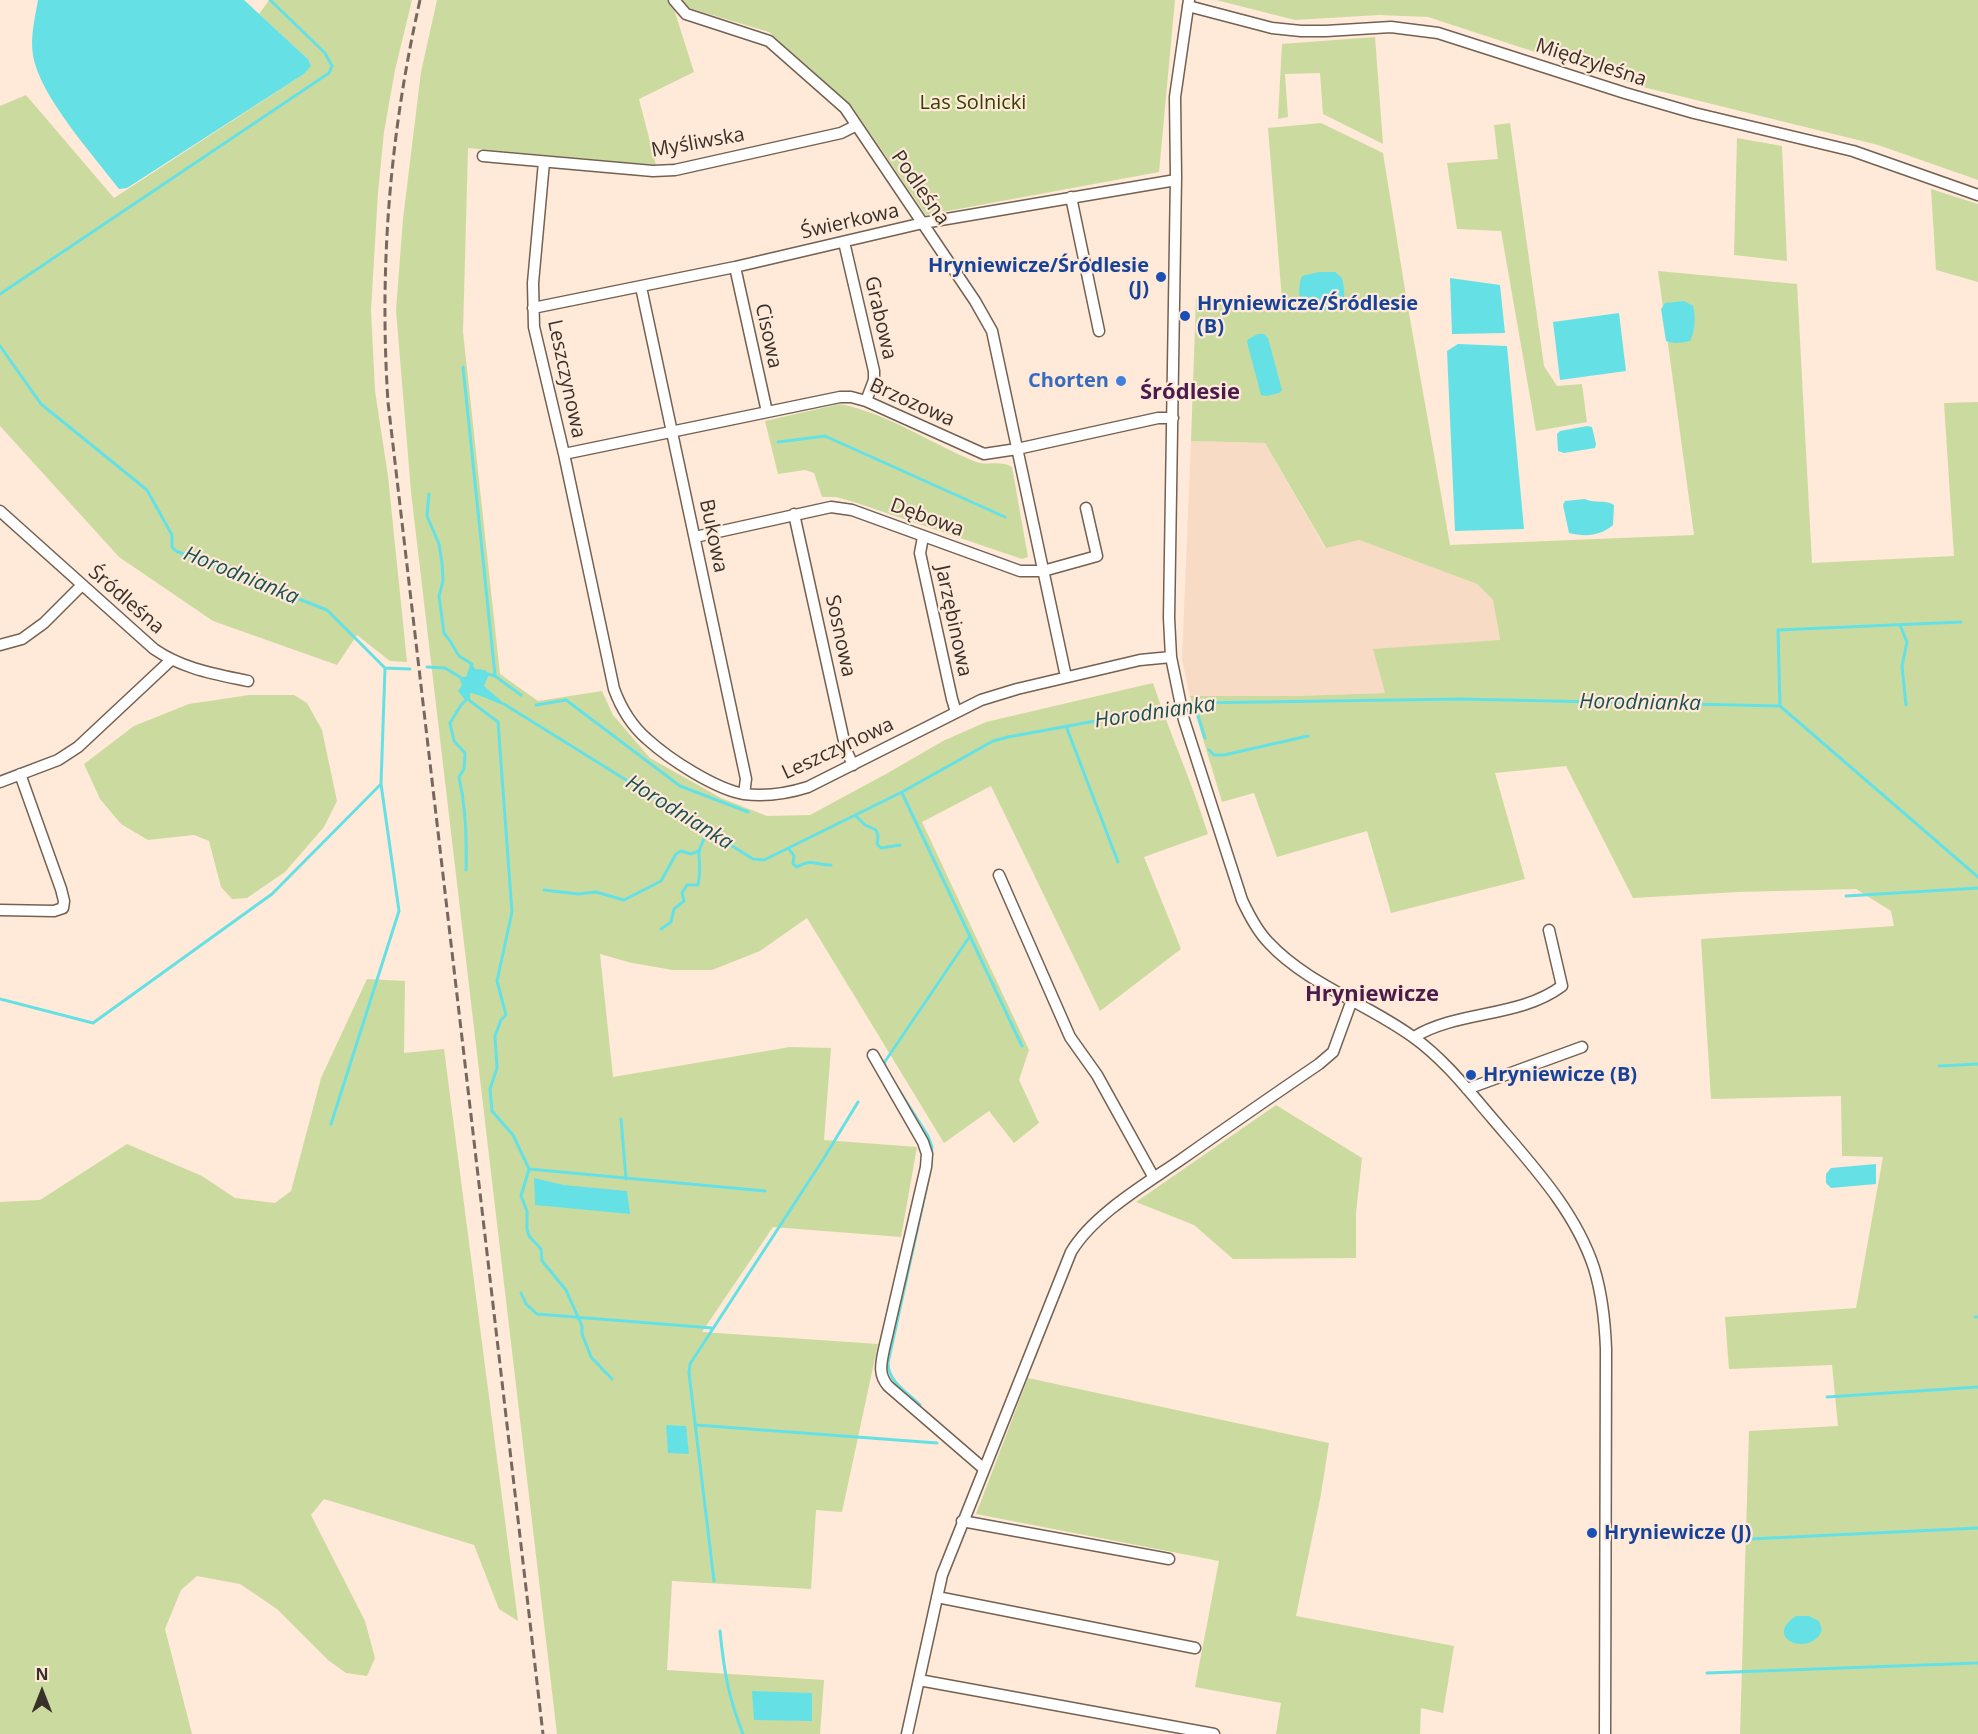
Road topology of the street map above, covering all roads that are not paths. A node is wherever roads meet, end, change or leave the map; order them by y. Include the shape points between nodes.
1 (674, 0) edge
2 (1188, 3) edge
3 (855, 126) junction
4 (483, 156) dead end
5 (544, 162) junction
6 (1176, 180) junction
7 (1978, 195) edge
8 (1071, 197) junction
9 (923, 223) junction
10 (844, 242) junction
11 (735, 267) junction
12 (641, 287) junction
13 (533, 308) junction
14 (1099, 331) dead end
15 (866, 401) junction
16 (767, 412) junction
17 (1173, 418) junction
18 (673, 432) junction
19 (1017, 449) junction
20 (564, 454) junction
21 (1086, 508) dead end
22 (0, 511) edge
23 (794, 514) junction
24 (695, 537) junction
25 (923, 537) junction
26 (1043, 571) junction
27 (81, 586) junction
28 (0, 645) edge
29 (1171, 657) junction
30 (171, 660) junction
31 (1066, 677) junction
32 (248, 681) dead end
33 (956, 712) junction
34 (853, 765) junction
35 (20, 774) junction
36 (0, 782) edge
37 (744, 794) junction
38 (999, 875) dead end
39 (0, 910) edge
40 (1549, 930) dead end
41 (1352, 1000) junction
42 (1414, 1037) junction
43 (1582, 1047) dead end
44 (873, 1055) dead end
45 (1467, 1089) junction
46 (1154, 1178) junction
47 (983, 1468) junction
48 (962, 1521) junction
49 (1169, 1559) dead end
50 (937, 1597) junction
51 (1195, 1648) dead end
52 (919, 1680) junction
53 (907, 1734) edge
54 (1214, 1734) edge
55 (1605, 1734) edge

1 - 3 street, Podleśna via 686,14 769,41 845,108
2 - 6 street via 1175,97
2 - 7 street, Międzyleśna via 1272,27 1301,31 1391,27 1438,33 1694,113 1853,151
3 - 5 street, Myśliwska via 841,133 675,170
3 - 9 street, Podleśna
4 - 5 street, Myśliwska
5 - 13 street
6 - 8 street, Świerkowa
6 - 17 street
8 - 9 street, Świerkowa
8 - 14 street
9 - 10 street, Świerkowa
9 - 19 street, Podleśna via 992,331
10 - 11 street, Świerkowa
10 - 15 street, Grabowa via 874,371
11 - 12 street, Świerkowa
11 - 16 street, Cisowa
12 - 13 street, Świerkowa
12 - 18 street, Bukowa
13 - 20 street, Leszczynowa
15 - 16 street, Brzozowa via 840,397
15 - 19 street, Brzozowa via 975,452
16 - 18 street, Brzozowa
17 - 19 street, Brzozowa
17 - 29 street
18 - 20 street, Brzozowa
18 - 24 street, Bukowa
19 - 26 street, Podleśna
20 - 37 street, Leszczynowa via 611,678 627,716 646,739 704,779
21 - 26 street, Dębowa via 1096,556
22 - 27 street, Śródleśna
23 - 24 street, Dębowa
23 - 25 street, Dębowa via 831,507 852,510
23 - 34 street, Sosnowa via 846,750
24 - 37 street, Bukowa via 746,779
25 - 26 street, Dębowa via 1020,571
25 - 33 street, Jarzębinowa via 920,553
26 - 31 street, Podleśna
27 - 28 street via 44,623 22,639
27 - 30 street, Śródleśna
29 - 31 street, Leszczynowa
29 - 41 street via 1184,720 1242,900 1252,920 1290,962
30 - 32 street, Śródleśna
30 - 35 street via 78,747 58,760
31 - 33 street, Leszczynowa via 981,700
33 - 34 street, Leszczynowa
34 - 37 street, Leszczynowa via 786,794
35 - 36 street
35 - 39 street via 61,888 63,908
38 - 46 street via 1071,1037
40 - 42 street via 1562,986 1537,1001 1432,1028
41 - 42 street
41 - 46 street via 1333,1052
42 - 45 street
43 - 45 street
44 - 47 street via 927,1154 880,1370 882,1379
45 - 55 street via 1557,1197 1584,1243 1600,1295 1605,1321 1606,1379
46 - 47 street via 1091,1225 1071,1252
47 - 48 street
48 - 49 street
48 - 50 street
50 - 51 street
50 - 52 street
52 - 53 street
52 - 54 street

